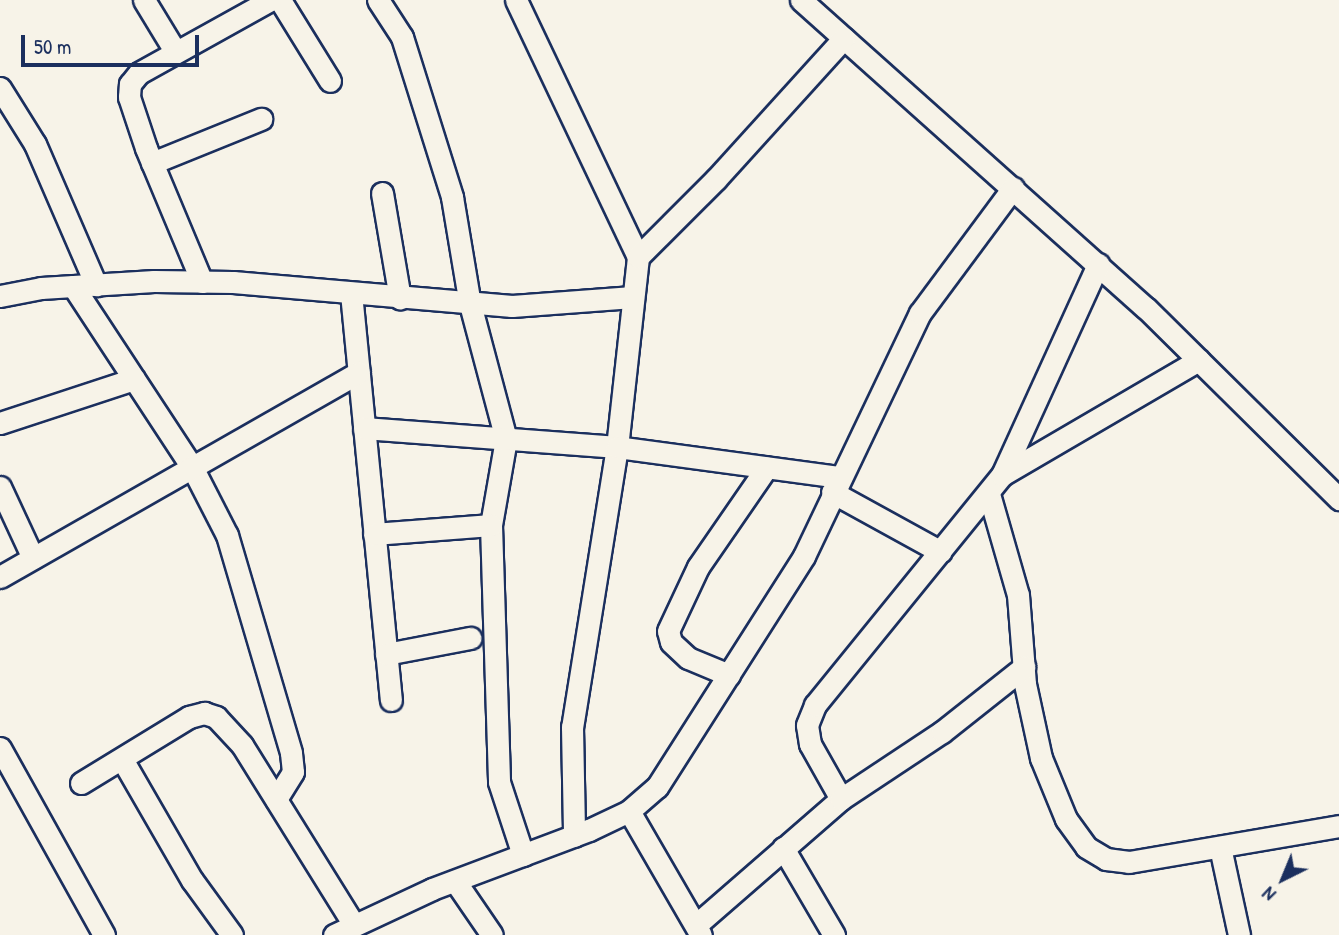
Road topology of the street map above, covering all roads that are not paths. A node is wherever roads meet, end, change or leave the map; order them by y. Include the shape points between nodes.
1 (144, 0) edge
2 (270, 0) edge
3 (280, 0) edge
4 (378, 0) edge
5 (516, 0) edge
6 (801, 0) edge
7 (844, 38) junction
8 (176, 51) junction
9 (330, 81) dead end
10 (0, 88) edge
11 (261, 118) dead end
12 (152, 163) junction
13 (1013, 188) junction
14 (382, 193) dead end
15 (638, 257) junction
16 (1098, 264) junction
17 (202, 282) junction
18 (96, 285) junction
19 (74, 286) junction
20 (351, 293) junction
21 (0, 296) edge
22 (634, 296) junction
23 (400, 298) junction
24 (470, 304) junction
25 (1199, 360) junction
26 (359, 372) junction
27 (134, 379) junction
28 (0, 423) edge
29 (364, 428) junction
30 (506, 439) junction
31 (617, 447) junction
32 (192, 467) junction
33 (767, 467) junction
34 (1002, 475) junction
35 (836, 484) junction
36 (0, 487) edge
37 (989, 494) junction
38 (1339, 499) edge
39 (491, 525) junction
40 (374, 534) junction
41 (941, 552) junction
42 (33, 558) junction
43 (0, 577) edge
44 (470, 638) dead end
45 (386, 654) junction
46 (1024, 667) junction
47 (729, 675) junction
48 (391, 699) dead end
49 (2, 758) edge
50 (122, 759) junction
51 (81, 783) dead end
52 (275, 799) junction
53 (841, 799) junction
54 (629, 811) junction
55 (1339, 826) edge
56 (575, 836) junction
57 (1220, 847) junction
58 (783, 848) junction
59 (523, 855) junction
60 (455, 881) junction
61 (365, 927) edge
62 (699, 930) edge
63 (104, 935) edge
64 (232, 935) edge
65 (334, 935) edge
66 (492, 935) edge
67 (834, 935) edge
68 (1239, 935) edge

1 - 8 street
2 - 8 street
3 - 9 street
4 - 24 street via 402,37 453,197
5 - 15 street
6 - 7 street
7 - 13 street
7 - 15 street
8 - 12 street via 139,73 130,84 129,96
10 - 18 street via 35,144
11 - 12 street
12 - 17 street
13 - 16 street
13 - 35 street via 920,313
14 - 23 street
15 - 22 street
16 - 25 street
16 - 34 street
17 - 18 street
17 - 20 street
18 - 19 street
19 - 21 street
19 - 27 street
20 - 23 street
20 - 26 street
22 - 24 street via 512,306
22 - 31 street
23 - 24 street
24 - 30 street
25 - 34 street
25 - 38 street
26 - 29 street
26 - 32 street
27 - 28 street
27 - 32 street
29 - 30 street
29 - 40 street
30 - 31 street
30 - 39 street
31 - 33 street
31 - 56 street via 572,727
32 - 42 street
32 - 52 street via 227,535 291,753 293,772
33 - 35 street
33 - 47 street via 698,567 668,631 671,642 688,658
34 - 37 street
35 - 41 street
35 - 47 street via 804,555
36 - 42 street
37 - 41 street
37 - 46 street via 1018,595
39 - 40 street
39 - 59 street via 499,782
40 - 45 street
41 - 53 street via 815,705 807,725 810,744
42 - 43 street
44 - 45 street
45 - 48 street
46 - 53 street via 942,732
46 - 57 street via 1041,758 1066,819 1086,847 1105,859 1129,862
47 - 54 street via 656,787
49 - 63 street
50 - 51 street
50 - 52 street via 189,717 204,713 227,725
50 - 64 street via 192,880
52 - 61 street
53 - 58 street
54 - 56 street
54 - 62 street
55 - 57 street
56 - 59 street
57 - 68 street
58 - 62 street
58 - 67 street
59 - 60 street
60 - 61 street
60 - 66 street
61 - 65 street

